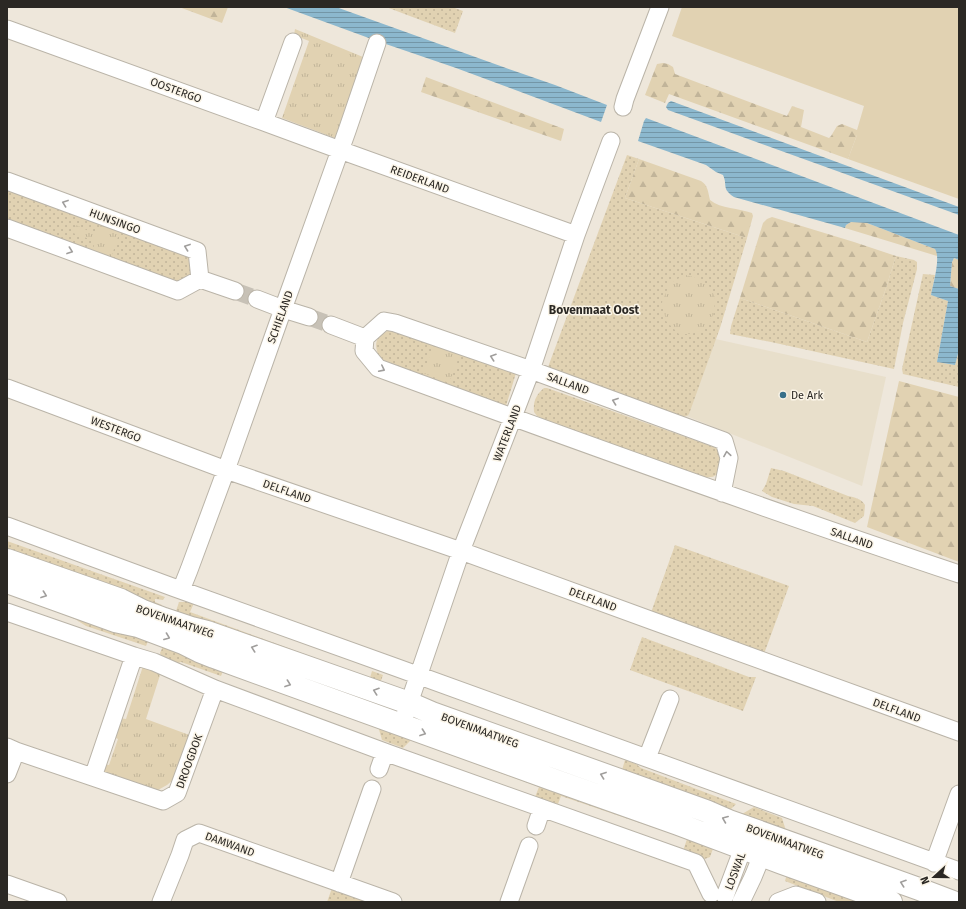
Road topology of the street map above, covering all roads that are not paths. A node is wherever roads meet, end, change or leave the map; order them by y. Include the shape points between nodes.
1 (660, 7) edge
2 (7, 29) edge
3 (293, 42) dead end
4 (377, 43) dead end
5 (624, 103) dead end
6 (264, 122) junction
7 (611, 141) dead end
8 (340, 150) junction
9 (7, 181) edge
10 (7, 228) edge
11 (576, 235) junction
12 (200, 279) junction
13 (235, 291) tunnel mouth
14 (257, 299) tunnel mouth
15 (284, 309) junction
16 (309, 317) tunnel mouth
17 (331, 325) tunnel mouth
18 (365, 338) junction
19 (531, 370) junction
20 (7, 388) edge
21 (513, 417) junction
22 (226, 470) junction
23 (722, 493) junction
24 (7, 526) edge
25 (461, 551) junction
26 (7, 560) edge
27 (959, 574) edge
28 (7, 582) edge
29 (180, 590) junction
30 (7, 612) edge
31 (134, 656) junction
32 (419, 675) junction
33 (215, 689) junction
34 (670, 699) dead end
35 (409, 703) junction
36 (401, 725) junction
37 (959, 732) edge
38 (12, 749) edge
39 (385, 752) junction
40 (647, 758) junction
41 (379, 769) dead end
42 (7, 774) edge
43 (93, 777) junction
44 (372, 789) dead end
45 (959, 794) edge
46 (542, 808) junction
47 (536, 826) dead end
48 (762, 832) junction
49 (528, 846) dead end
50 (752, 851) junction
51 (934, 863) junction
52 (959, 871) edge
53 (339, 883) junction
54 (7, 884) edge
55 (725, 899) edge
56 (58, 902) edge
57 (161, 902) edge
58 (393, 902) edge
59 (509, 902) edge
60 (778, 902) edge
61 (817, 902) edge
62 (891, 902) edge
63 (953, 902) edge

1 - 5 street
2 - 6 street, OOSTERGO
3 - 6 street
4 - 8 street, SCHIELAND
6 - 8 street, REIDERLAND
7 - 11 street, WATERLAND
8 - 11 street, REIDERLAND
8 - 15 street, SCHIELAND
12 -> 9 street, HUNSINGO via 197,251
10 -> 12 street via 178,291
11 - 19 street, WATERLAND
12 - 13 street
14 - 15 street
15 - 16 street
15 - 22 street, SCHIELAND
17 - 18 street
19 -> 18 street, SALLAND via 395,323 384,321
18 -> 21 street, SALLAND via 364,350 378,368
19 - 21 street, WATERLAND
23 -> 19 street, SALLAND via 729,458 724,441
20 - 22 street, WESTERGO
21 - 23 street, SALLAND
21 - 25 street, WATERLAND
22 - 25 street, DELFLAND
22 - 29 street, SCHIELAND
23 - 27 street, SALLAND
24 - 29 street
25 - 32 street, WATERLAND
25 - 37 street, DELFLAND
35 -> 26 street, BOVENMAATWEG via 143,612 121,600
28 -> 36 street, BOVENMAATWEG via 115,621 138,626 214,657
29 - 32 street
30 - 31 street
31 - 33 street
31 - 43 street
32 - 35 street, WATERLAND
32 - 40 street
33 - 39 street
33 - 43 street, DROOGDOK via 177,793 162,801
34 - 40 street
35 - 36 street, WATERLAND
48 -> 35 street, BOVENMAATWEG
36 -> 50 street, BOVENMAATWEG
38 - 42 street
38 - 43 street, DROOGDOK
39 - 41 street
39 - 46 street
40 - 51 street
44 - 53 street
45 - 51 street
46 - 47 street
46 - 55 street via 696,863
48 - 50 street, LOSWAL
63 -> 48 street, BOVENMAATWEG
49 - 59 street
50 - 55 street, LOSWAL
50 - 62 street, BOVENMAATWEG
51 - 52 street
53 - 57 street, DAMWAND via 199,833 185,840
53 - 58 street, DAMWAND
54 - 56 street
60 - 61 street via 796,895

